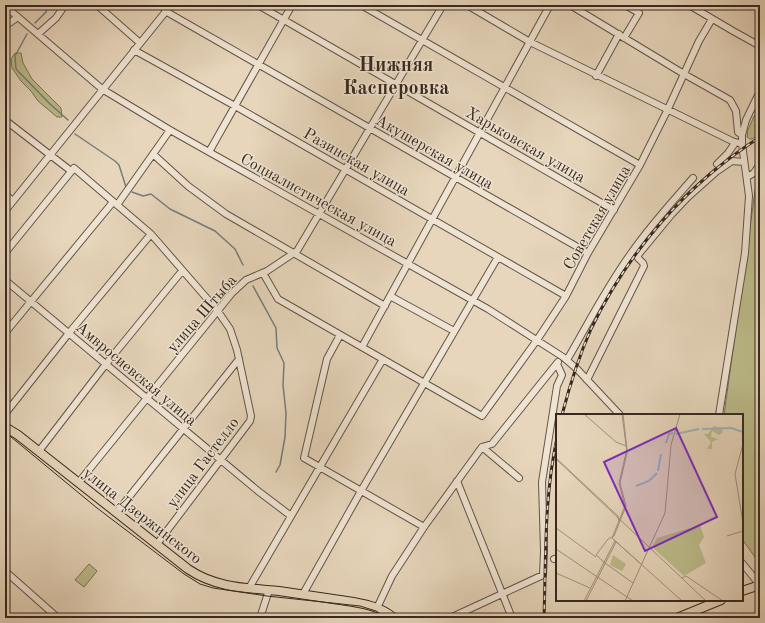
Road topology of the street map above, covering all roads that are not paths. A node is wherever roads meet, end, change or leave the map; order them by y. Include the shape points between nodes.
1 (65, 5) edge
2 (97, 5) edge
3 (171, 5) edge
4 (258, 5) edge
5 (292, 5) edge
6 (361, 5) edge
7 (443, 5) edge
8 (467, 5) edge
9 (550, 5) edge
10 (570, 5) edge
11 (625, 5) edge
12 (689, 5) edge
13 (705, 5) edge
14 (5, 6) edge
15 (165, 11) junction
16 (701, 12) junction
17 (18, 16) junction
18 (712, 19) junction
19 (283, 20) junction
20 (5, 26) edge
21 (38, 34) junction
22 (621, 36) junction
23 (422, 40) junction
24 (530, 42) junction
25 (140, 43) junction
26 (760, 46) edge
27 (134, 50) junction
28 (258, 64) junction
29 (684, 74) junction
30 (596, 76) junction
31 (396, 84) junction
32 (505, 87) junction
33 (102, 89) junction
34 (760, 91) edge
35 (235, 106) junction
36 (668, 111) junction
37 (5, 120) edge
38 (370, 128) junction
39 (170, 130) junction
40 (480, 132) junction
41 (742, 134) junction
42 (738, 143) junction
43 (209, 152) junction
44 (153, 154) junction
45 (50, 155) junction
46 (744, 162) junction
47 (717, 164) dead end
48 (760, 164) edge
49 (640, 165) junction
50 (345, 169) junction
51 (73, 170) junction
52 (456, 177) junction
53 (747, 177) junction
54 (692, 178) dead end
55 (5, 195) edge
56 (13, 201) junction
57 (115, 204) junction
58 (614, 210) junction
59 (5, 211) edge
60 (319, 213) junction
61 (432, 219) junction
62 (151, 234) junction
63 (5, 253) edge
64 (588, 253) junction
65 (294, 254) junction
66 (498, 257) junction
67 (408, 264) junction
68 (182, 271) junction
69 (263, 273) junction
70 (5, 280) edge
71 (390, 296) junction
72 (566, 296) junction
73 (472, 301) junction
74 (31, 302) junction
75 (385, 306) junction
76 (217, 310) junction
77 (454, 331) junction
78 (5, 333) edge
79 (68, 333) junction
80 (340, 335) junction
81 (537, 340) junction
82 (362, 347) junction
83 (565, 358) junction
84 (239, 359) junction
85 (383, 359) junction
86 (106, 364) junction
87 (557, 364) junction
88 (587, 380) junction
89 (424, 383) junction
90 (146, 398) junction
91 (5, 414) edge
92 (619, 414) edge
93 (719, 414) edge
94 (5, 427) edge
95 (183, 429) junction
96 (482, 446) junction
97 (39, 451) junction
98 (220, 460) junction
99 (319, 467) junction
100 (519, 478) dead end
101 (457, 481) junction
102 (79, 482) junction
103 (361, 491) junction
104 (117, 512) junction
105 (290, 516) junction
106 (424, 527) junction
107 (157, 544) junction
108 (743, 564) edge
109 (5, 570) edge
110 (760, 585) edge
111 (249, 588) junction
112 (269, 590) junction
113 (743, 591) edge
114 (303, 594) junction
115 (502, 594) junction
116 (719, 601) edge
117 (377, 608) junction
118 (459, 616) edge
119 (58, 618) edge
120 (260, 618) edge
121 (394, 618) edge
122 (450, 618) edge
123 (512, 618) edge
124 (677, 618) edge

1 - 21 street via 56,18
2 - 25 street
3 - 15 street
4 - 19 street, Харьковская улица
5 - 19 street
6 - 23 street
7 - 23 street, улица Штыба
8 - 24 street
9 - 24 street
10 - 22 street
11 - 22 street via 639,13
12 - 16 street
13 - 16 street
14 - 17 street, Социалистическая улица
15 - 25 street
15 - 28 street, Акушерская улица
16 - 18 street
17 - 20 street
17 - 21 street, Социалистическая улица
18 - 26 street
18 - 29 street, Советская улица
19 - 28 street
19 - 31 street, Харьковская улица
21 - 33 street, Социалистическая улица
22 - 29 street
22 - 30 street
23 - 31 street, улица Штыба
23 - 32 street
24 - 30 street
24 - 32 street
25 - 27 street
27 - 33 street
27 - 35 street, Разинская улица
28 - 35 street
28 - 38 street, Акушерская улица
29 - 36 street, Советская улица
29 - 41 street via 730,100 736,111 738,132
30 - 36 street
31 - 38 street, улица Штыба
31 - 40 street, Харьковская улица
32 - 40 street
32 - 49 street
33 - 39 street, Социалистическая улица
33 - 45 street
34 - 41 street
35 - 43 street
35 - 50 street, Разинская улица
36 - 42 street
36 - 49 street, Советская улица
37 - 45 street, улица Гастелло
38 - 50 street, улица Штыба
38 - 52 street, Акушерская улица
39 - 43 street, Социалистическая улица
39 - 44 street
40 - 52 street
40 - 58 street, Харьковская улица
41 - 42 street
42 - 46 street
42 - 47 street
43 - 60 street, Социалистическая улица
44 - 57 street
44 - 65 street via 208,202
45 - 51 street, улица Гастелло
45 - 56 street
46 - 53 street
46 - 88 street via 731,161 716,172 671,215 638,255 644,266
48 - 53 street
49 - 58 street, Советская улица
50 - 60 street, улица Штыба
50 - 61 street, Разинская улица
51 - 57 street, улица Гастелло
51 - 63 street
52 - 61 street
52 - 64 street, Акушерская улица
53 - 93 street via 749,196 745,253
54 - 83 street via 631,253
55 - 56 street
56 - 59 street
57 - 62 street, улица Гастелло
57 - 74 street
58 - 64 street, Советская улица
60 - 65 street, улица Штыба
60 - 67 street, Социалистическая улица
61 - 66 street, Разинская улица
61 - 67 street
62 - 68 street, улица Гастелло
62 - 79 street
64 - 72 street, Советская улица
65 - 69 street, улица Штыба
65 - 75 street
66 - 72 street, Разинская улица
66 - 73 street
67 - 71 street
67 - 73 street, Социалистическая улица
68 - 76 street, улица Гастелло
68 - 86 street
69 - 76 street, улица Штыба via 246,280
69 - 80 street via 278,299
70 - 74 street, Амвросиевская улица
71 - 75 street
71 - 77 street
72 - 81 street, Советская улица
73 - 77 street
73 - 81 street, Социалистическая улица
74 - 78 street
74 - 79 street, Амвросиевская улица
75 - 82 street
76 - 84 street, улица Гастелло via 230,329
76 - 90 street, улица Штыба
77 - 89 street
79 - 86 street, Амвросиевская улица
79 - 91 street
80 - 82 street
80 - 99 street via 327,359 304,458
81 - 83 street, Социалистическая улица
81 - 89 street, Советская улица via 482,416
82 - 85 street
83 - 87 street
83 - 88 street, Социалистическая улица
84 - 95 street
84 - 98 street, улица Гастелло via 251,416 250,421
85 - 89 street
85 - 99 street
86 - 90 street, Амвросиевская улица
86 - 97 street
87 - 96 street via 492,444
87 - 115 street via 562,375 556,389 542,482 543,575
88 - 92 street, Социалистическая улица
89 - 103 street
90 - 95 street, Амвросиевская улица
90 - 102 street, улица Штыба
94 - 97 main road, улица Дзержинского
95 - 98 street, Амвросиевская улица
95 - 104 street
96 - 100 street
96 - 101 street
97 - 102 main road, улица Дзержинского
98 - 105 street, Амвросиевская улица
98 - 107 street, улица Гастелло
99 - 103 street
99 - 105 street
101 - 106 street
101 - 115 street
102 - 104 main road, улица Дзержинского
103 - 106 street
103 - 114 street
104 - 107 main road, улица Дзержинского
105 - 111 street
106 - 117 street via 392,576
107 - 111 main road, улица Дзержинского via 200,577 223,585
108 - 110 street
109 - 119 street
110 - 113 main road
111 - 112 main road, улица Дзержинского
112 - 114 main road, улица Дзержинского
112 - 120 street
114 - 117 main road, улица Дзержинского
115 - 118 street
115 - 123 street
116 - 124 main road
117 - 121 main road, улица Дзержинского
118 - 122 street

